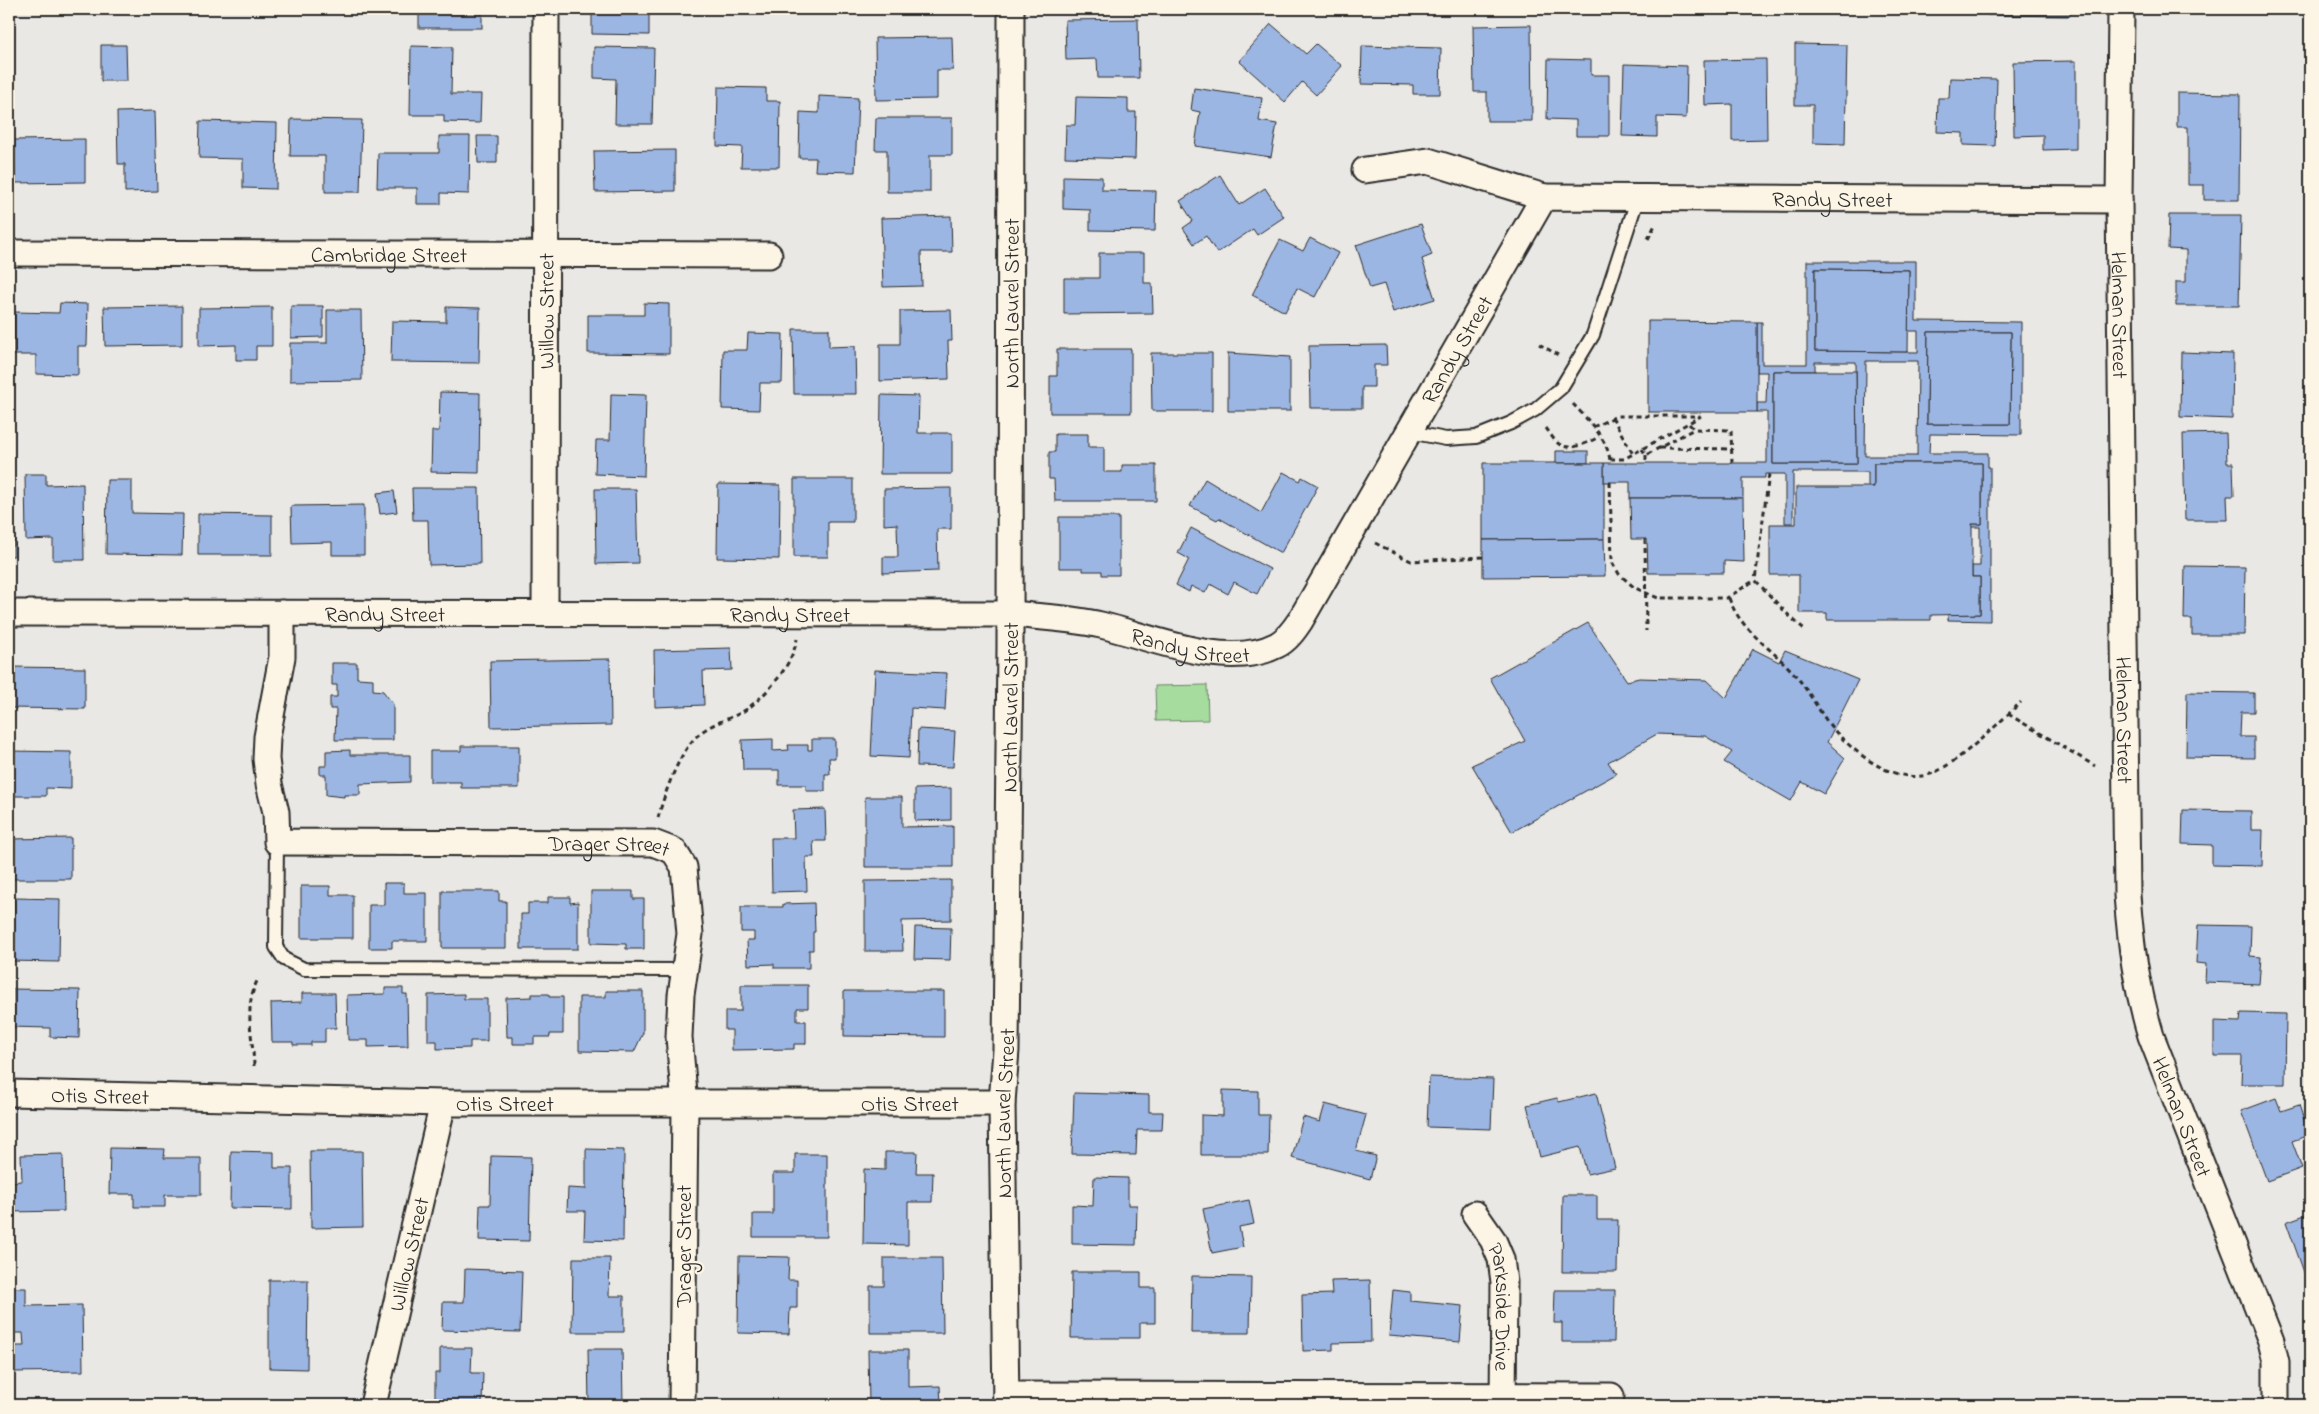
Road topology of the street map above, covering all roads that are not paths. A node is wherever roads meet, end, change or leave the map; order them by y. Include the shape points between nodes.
1 (546, 9) edge
2 (1011, 9) edge
3 (2121, 9) edge
4 (1365, 170) dead end
5 (1544, 196) junction
6 (1638, 197) junction
7 (2119, 200) junction
8 (9, 253) edge
9 (769, 255) dead end
10 (546, 256) junction
11 (1409, 432) junction
12 (9, 612) edge
13 (282, 613) junction
14 (545, 613) junction
15 (1010, 614) junction
16 (277, 842) junction
17 (684, 970) junction
18 (9, 1093) edge
19 (443, 1103) junction
20 (1002, 1103) junction
21 (685, 1105) junction
22 (1475, 1214) dead end
23 (1611, 1396) dead end
24 (1006, 1400) edge
25 (1223, 1400) edge
26 (1503, 1401) edge
27 (373, 1405) edge
28 (682, 1405) edge
29 (2276, 1405) edge

1 - 10 street, Willow Street
2 - 15 street, North Laurel Street
3 - 7 street, Helman Street
4 - 5 street via 1428,160
5 - 6 street, Randy Street
5 - 11 street, Randy Street
6 - 7 street, Randy Street
6 - 11 lane via 1593,335 1560,388 1535,410 1476,438 1446,439
7 - 29 street, Helman Street via 2131,954 2151,1036 2271,1341 2276,1362
8 - 10 street, Cambridge Street
9 - 10 street, Cambridge Street
10 - 14 street, Willow Street
11 - 15 street, Randy Street via 1300,621 1277,645 1240,653 1185,650 1076,620
12 - 13 street, Randy Street
13 - 14 street, Randy Street
13 - 16 street via 282,657 266,759 276,812
14 - 15 street, Randy Street
15 - 20 street, North Laurel Street via 1006,1050
16 - 17 street, Drager Street via 653,843 674,851 684,868 690,934
16 - 17 lane via 276,946 284,959 304,969
17 - 21 street, Drager Street via 679,1037
18 - 19 street, Otis Street
19 - 21 street, Otis Street
19 - 27 street, Willow Street
20 - 21 street, Otis Street
20 - 24 street, North Laurel Street
21 - 28 street, Drager Street
22 - 26 street, Parkside Drive via 1493,1240 1501,1259 1504,1282
23 - 26 street
24 - 25 street
25 - 26 street

